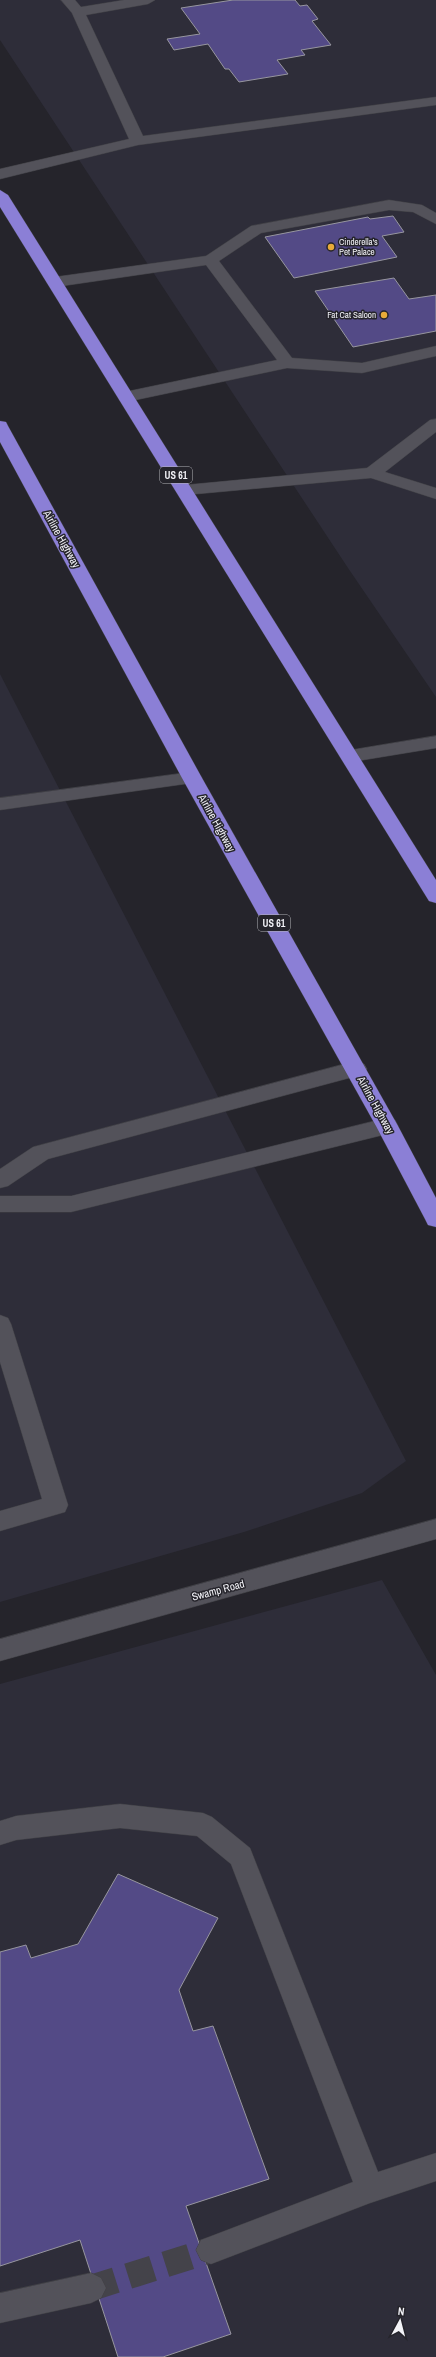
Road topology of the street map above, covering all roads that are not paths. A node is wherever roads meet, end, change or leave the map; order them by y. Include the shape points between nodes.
1 (68, 0) edge
2 (148, 0) edge
3 (78, 12) junction
4 (436, 101) edge
5 (138, 141) junction
6 (0, 174) edge
7 (0, 196) edge
8 (436, 219) edge
9 (210, 260) junction
10 (54, 282) junction
11 (436, 351) edge
12 (287, 363) junction
13 (126, 397) junction
14 (436, 424) edge
15 (0, 426) edge
16 (372, 473) junction
17 (185, 490) junction
18 (436, 494) edge
19 (436, 742) edge
20 (351, 756) junction
21 (192, 778) junction
22 (0, 804) edge
23 (436, 896) edge
24 (356, 1068) junction
25 (387, 1126) junction
26 (0, 1180) edge
27 (0, 1204) edge
28 (436, 1219) edge
29 (0, 1324) edge
30 (0, 1521) edge
31 (436, 1529) edge
32 (0, 1650) edge
33 (0, 1833) edge
34 (436, 2167) edge
35 (370, 2189) junction
36 (211, 2250) tunnel mouth
37 (90, 2288) tunnel mouth
38 (0, 2308) edge

1 - 3 street
2 - 3 street
3 - 5 street
4 - 5 street
5 - 6 street
7 - 10 highway, US 61
8 - 9 street via 417,208 389,204 256,229
9 - 10 street
9 - 12 street
10 - 13 highway, US 61
11 - 12 street via 362,368
12 - 13 street
13 - 17 highway, US 61
14 - 16 street
15 - 21 highway, Airline Highway / US 61
16 - 17 street
16 - 18 street
17 - 20 highway, US 61
19 - 20 street
20 - 23 highway, US 61
21 - 22 street
21 - 24 highway, Airline Highway / US 61
24 - 25 highway, Airline Highway / US 61
24 - 26 street via 41,1153
25 - 27 street via 71,1204
25 - 28 highway, Airline Highway / US 61
29 - 30 street via 56,1505
31 - 32 street, Swamp Road
33 - 35 street via 16,1828 120,1816 203,1825 240,1856
34 - 35 street
35 - 36 street
37 - 38 street

